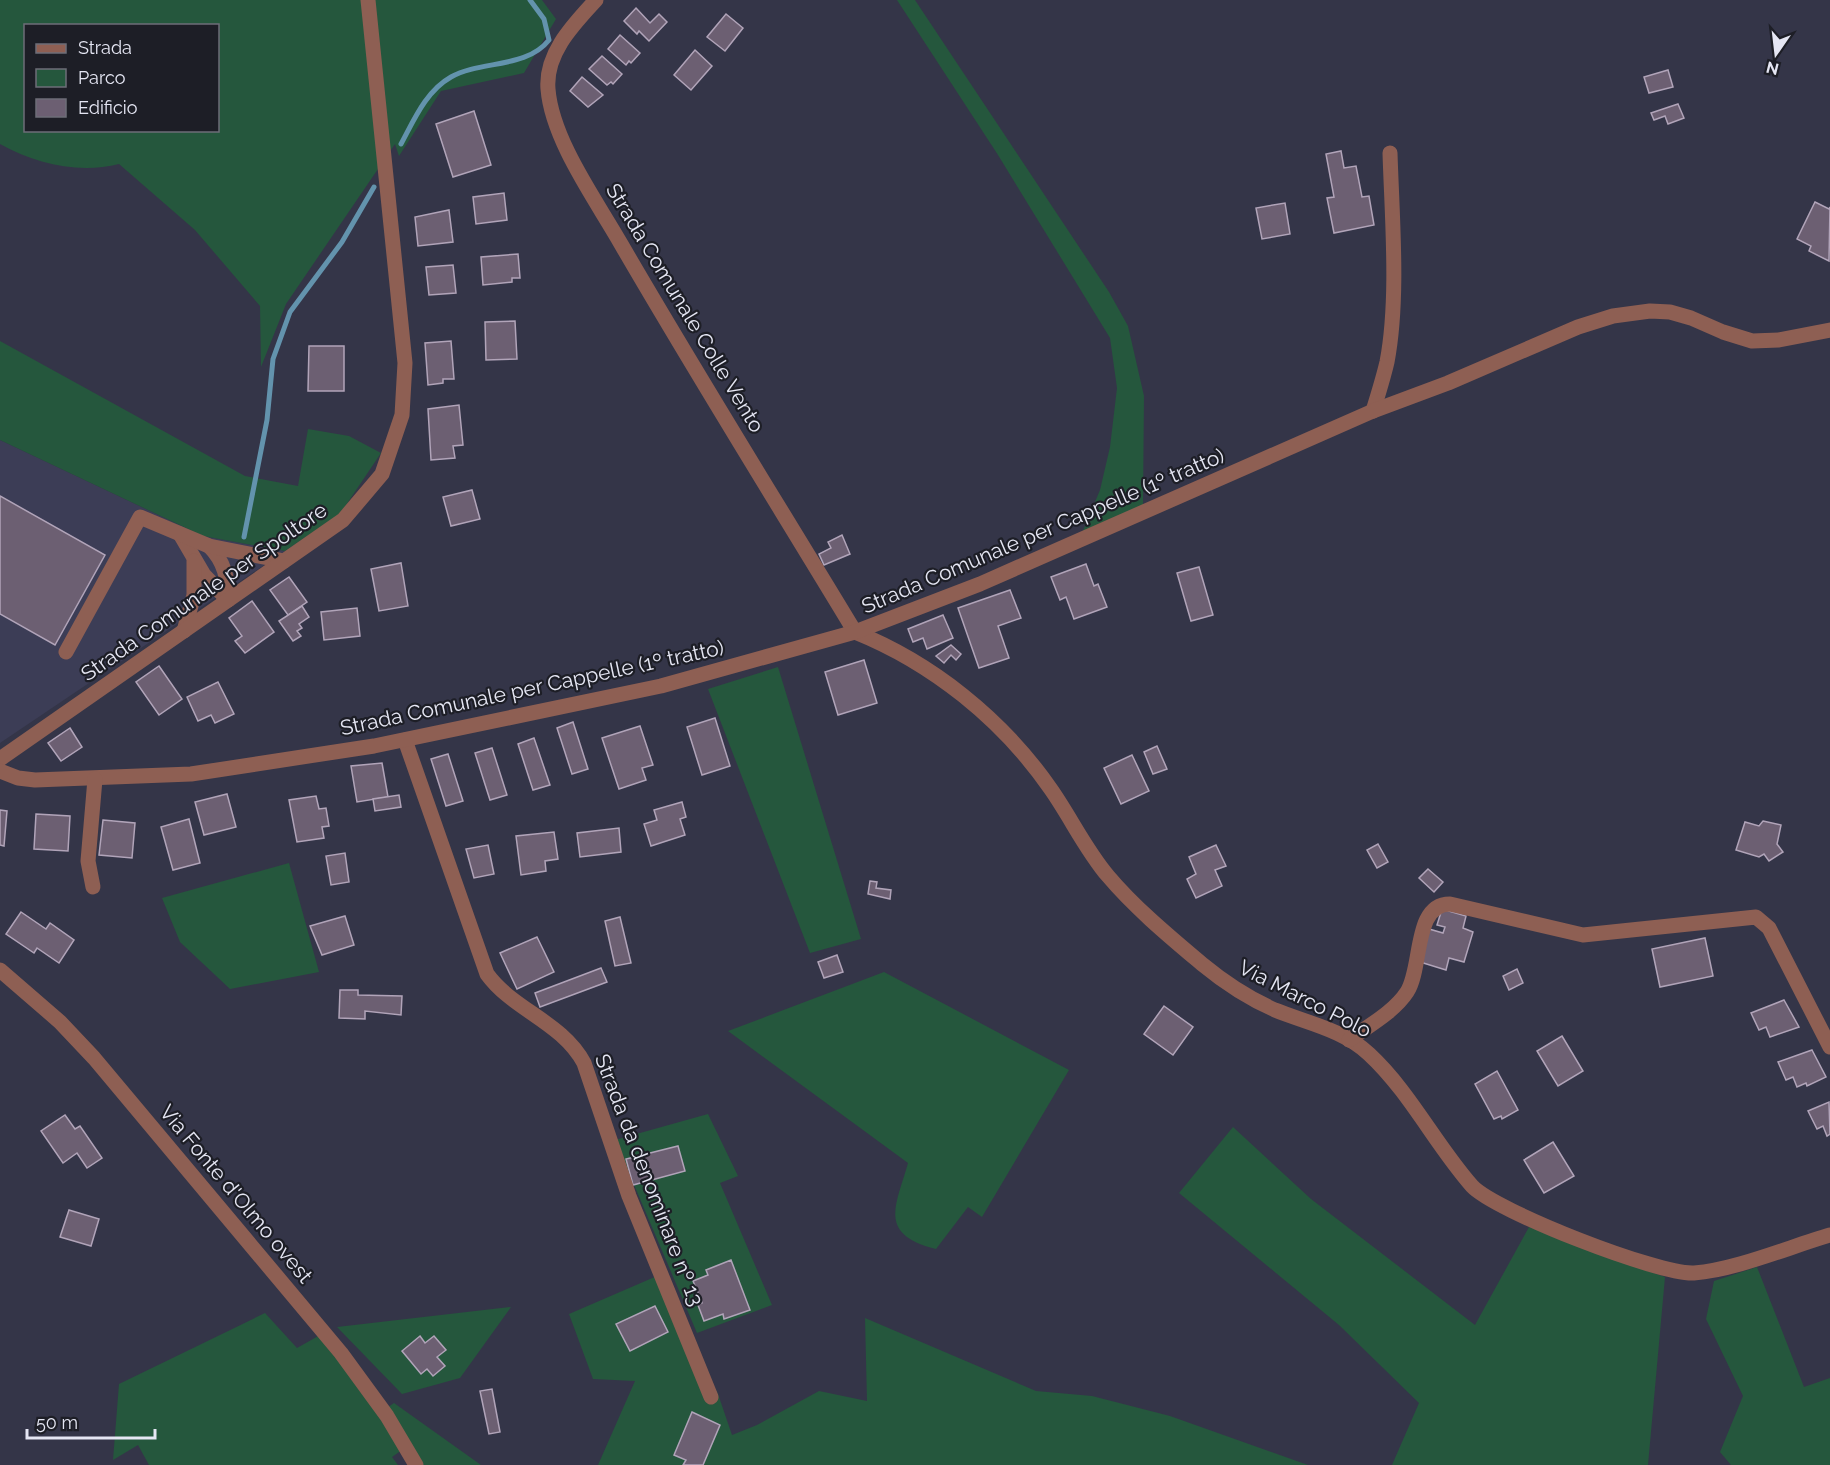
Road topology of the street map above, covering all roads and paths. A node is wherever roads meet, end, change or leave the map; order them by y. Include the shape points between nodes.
1 (368, 0) edge
2 (596, 0) edge
3 (1390, 153) dead end
4 (1830, 330) edge
5 (1373, 411) junction
6 (180, 534) junction
7 (209, 546) junction
8 (194, 560) junction
9 (284, 561) junction
10 (228, 600) junction
11 (184, 631) junction
12 (855, 632) junction
13 (66, 652) dead end
14 (405, 740) junction
15 (0, 759) edge
16 (0, 771) edge
17 (95, 779) junction
18 (93, 887) dead end
19 (0, 970) edge
20 (1350, 1040) junction
21 (1830, 1047) edge
22 (1830, 1235) edge
23 (711, 1397) dead end
24 (416, 1465) edge

1 - 9 street, Strada Comunale per Spoltore via 405,363 402,415 382,474 343,520
2 - 12 street, Strada Comunale Colle Vento via 565,37 550,67 548,89 557,125 632,261
3 - 5 street via 1393,266 1389,342
4 - 5 street, Strada Comunale per Cappelle (1º tratto) via 1752,341 1670,312 1625,314 1578,327
5 - 12 street, Strada Comunale per Cappelle (1º tratto) via 980,584
6 - 7 street
6 - 8 street
6 - 13 street via 140,517
7 - 9 street
7 - 10 street via 223,564
8 - 10 street
8 - 11 street via 194,595
9 - 10 street, Strada Comunale per Spoltore
10 - 11 street, Strada Comunale per Spoltore
11 - 15 street, Strada Comunale per Spoltore
12 - 14 street, Strada Comunale per Cappelle (1º tratto) via 661,686
12 - 20 street, Via Marco Polo via 914,660 991,721 1041,775 1107,875 1199,962 1251,999
14 - 17 street, Strada Comunale per Cappelle (1º tratto) via 201,772
14 - 23 street, Strada da denominare nº 13 via 487,974 500,990 557,1031 584,1063 628,1196
16 - 17 street, Strada Comunale per Cappelle (1º tratto) via 27,780
17 - 18 street via 88,861
19 - 24 street, Via Fonte d'Olmo ovest via 60,1022 94,1058 341,1353 387,1416
20 - 21 street via 1408,992 1427,916 1437,906 1450,904 1583,934 1745,916 1756,918 1769,928
20 - 22 street, Via Marco Polo via 1392,1080 1473,1186 1515,1213 1650,1266 1678,1273 1715,1270

